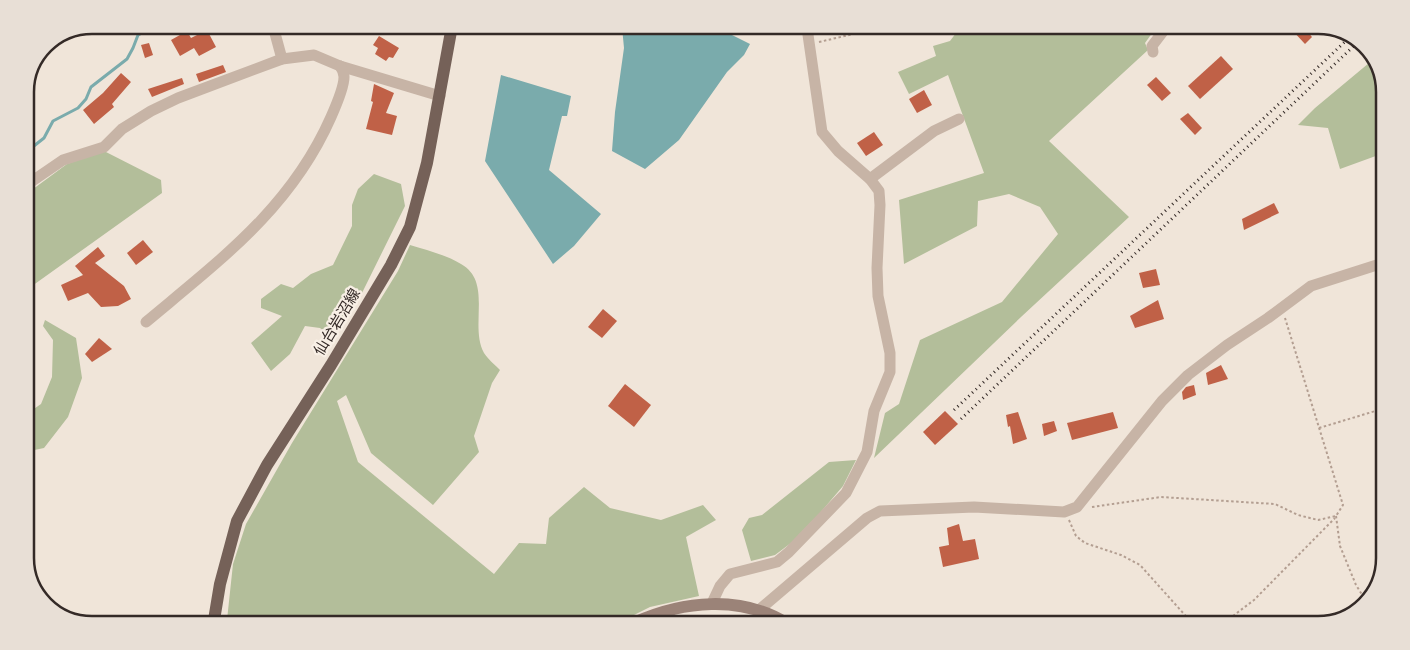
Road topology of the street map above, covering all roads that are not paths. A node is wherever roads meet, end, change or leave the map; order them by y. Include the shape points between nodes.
1 (275, 34) edge
2 (451, 34) edge
3 (808, 34) edge
4 (1162, 34) edge
5 (1153, 52) dead end
6 (282, 59) junction
7 (340, 66) junction
8 (440, 96) junction
9 (959, 119) dead end
10 (870, 179) junction
11 (34, 180) edge
12 (1376, 265) edge
13 (146, 322) dead end
14 (712, 603) junction
15 (759, 610) junction
16 (215, 616) edge
17 (654, 616) edge
18 (771, 616) edge

1 - 6 street
2 - 8 main road, 仙台岩沼線
3 - 10 street via 822,132
4 - 5 street via 1152,46
6 - 7 street via 314,56
6 - 11 street via 151,111 122,129 104,147 63,160
7 - 8 street
7 - 13 street via 344,76 334,110 321,140 296,180 262,221 231,251
8 - 16 main road, 仙台岩沼線 via 410,227 386,273 245,505 231,538
9 - 10 street via 934,130
10 - 14 street via 879,191 878,296 890,353 890,372 874,411 867,452 846,493 789,552 777,562 730,574
12 - 15 street via 1311,286 1188,375 1162,401 1077,507 1064,512 974,507 880,511 867,518
14 - 15 street
14 - 17 street via 677,608
15 - 18 street

